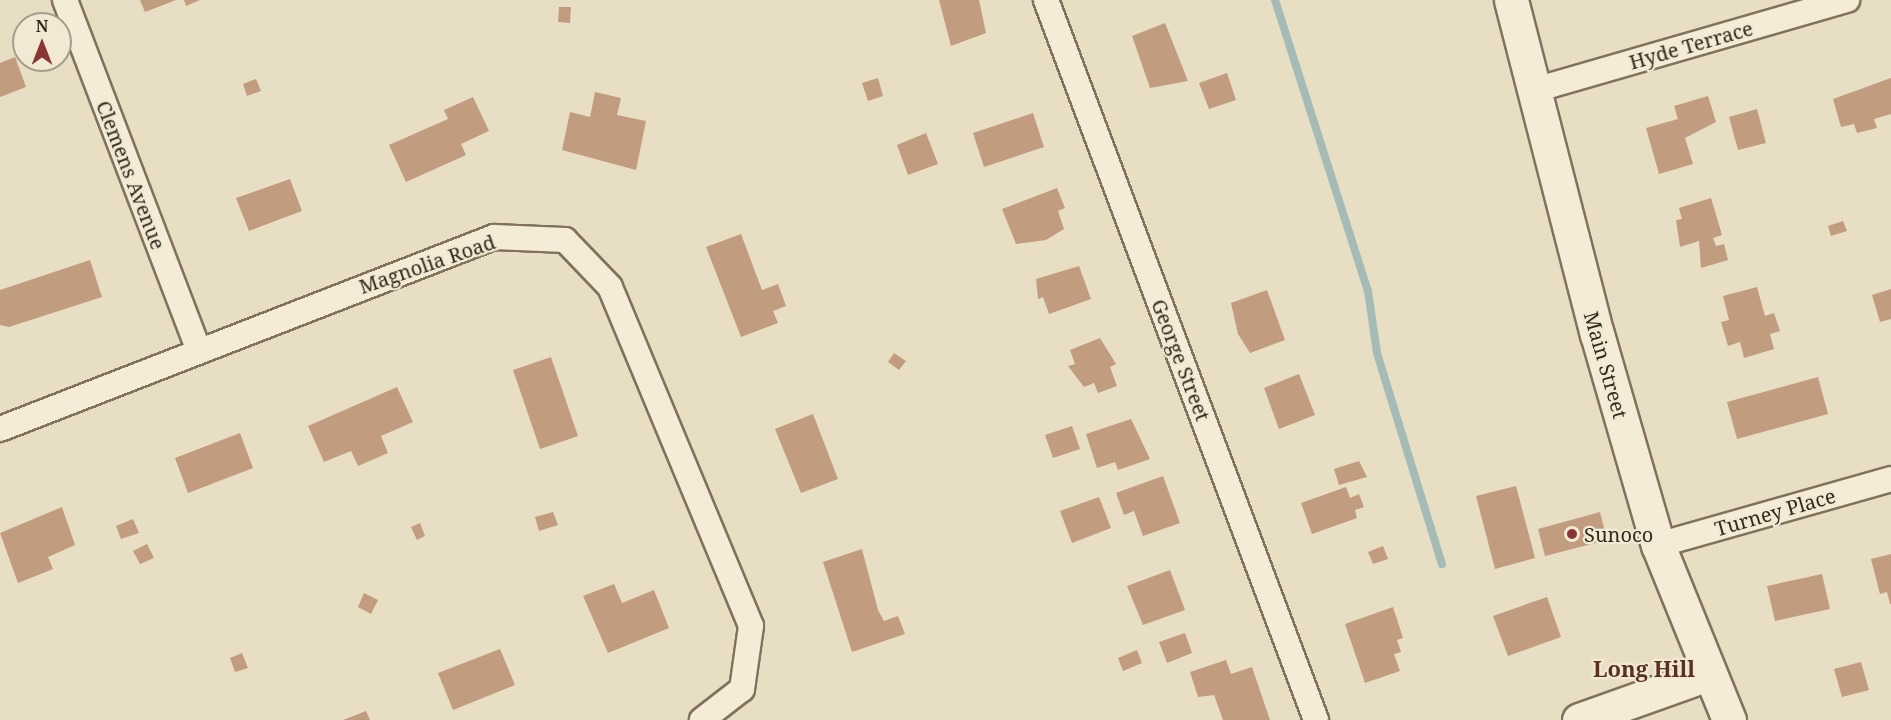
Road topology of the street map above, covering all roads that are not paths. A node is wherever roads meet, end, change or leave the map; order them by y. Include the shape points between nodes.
1 (65, 0) edge
2 (1046, 0) edge
3 (1511, 0) edge
4 (1847, 0) edge
5 (1535, 90) junction
6 (198, 349) junction
7 (0, 429) edge
8 (1891, 479) edge
9 (1658, 545) junction
10 (1708, 675) junction
11 (702, 720) edge
12 (1316, 720) edge
13 (1579, 720) edge
14 (1729, 720) edge

1 - 6 street, Clemens Avenue
2 - 12 street, George Street
3 - 5 main road, Main Street
4 - 5 street, Hyde Terrace
5 - 9 main road, Main Street via 1597,334
6 - 7 street, Magnolia Road
6 - 11 street, Magnolia Road via 494,237 565,240 610,287 751,626 742,689
8 - 9 street, Turney Place
9 - 10 main road, Main Street
10 - 13 main road
10 - 14 main road, Main Street

